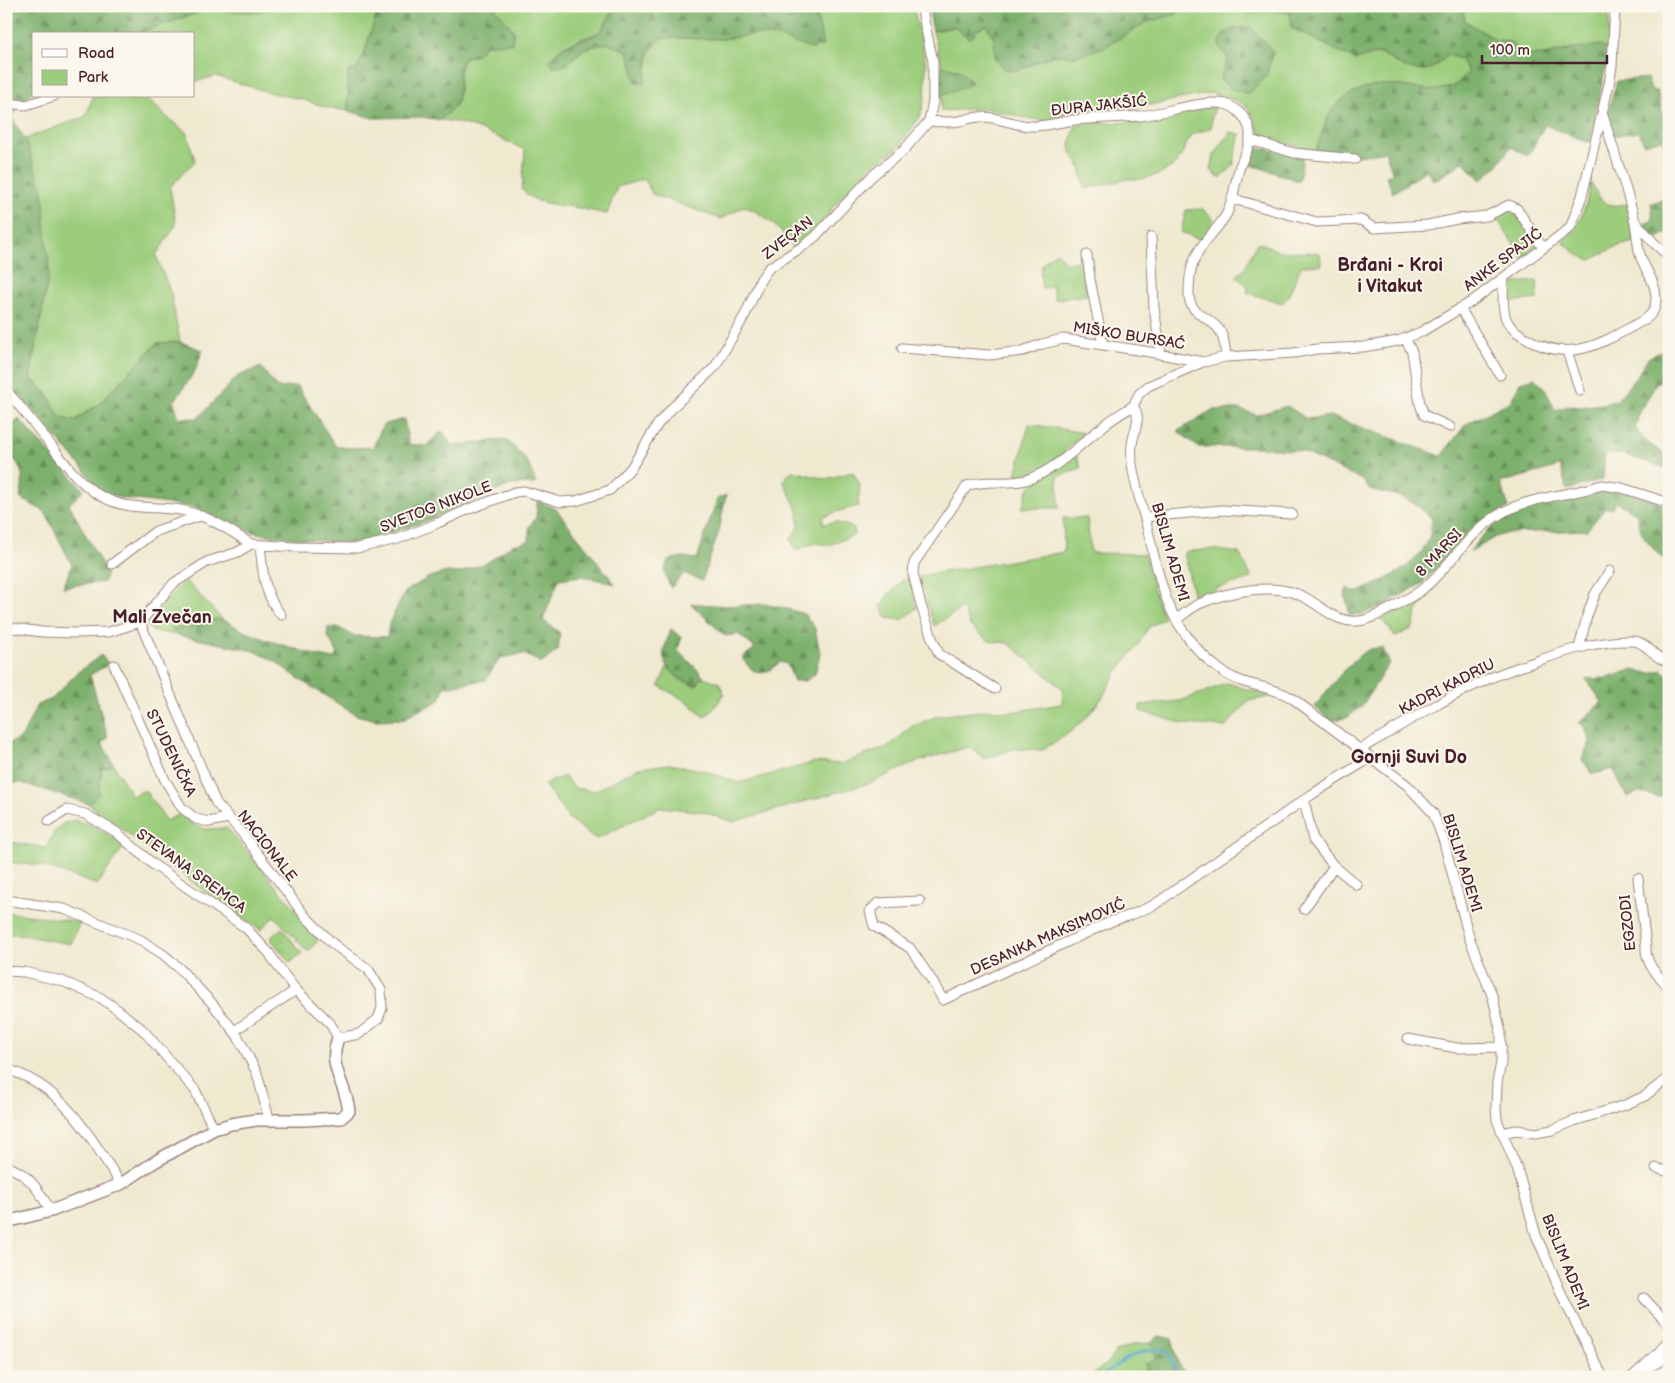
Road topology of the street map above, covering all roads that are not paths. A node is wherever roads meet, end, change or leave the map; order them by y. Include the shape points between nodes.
1 (921, 6) edge
2 (1615, 6) edge
3 (48, 98) edge
4 (6, 103) edge
5 (1603, 113) junction
6 (929, 121) junction
7 (1250, 140) junction
8 (1356, 159) dead end
9 (1233, 199) junction
10 (1634, 220) junction
11 (1151, 237) dead end
12 (1543, 248) junction
13 (1087, 255) dead end
14 (1669, 256) edge
15 (1503, 279) junction
16 (1460, 308) junction
17 (1405, 338) junction
18 (1103, 345) junction
19 (902, 348) dead end
20 (1567, 351) junction
21 (1161, 354) junction
22 (1226, 357) junction
23 (1203, 362) junction
24 (1500, 375) dead end
25 (6, 390) edge
26 (1580, 391) dead end
27 (1133, 406) junction
28 (1450, 427) dead end
29 (560, 502) joint
30 (1669, 503) edge
31 (1292, 514) dead end
32 (200, 516) junction
33 (1145, 517) junction
34 (256, 544) junction
35 (112, 564) dead end
36 (1610, 572) dead end
37 (281, 615) dead end
38 (1177, 618) junction
39 (140, 622) junction
40 (6, 627) edge
41 (1579, 648) junction
42 (1669, 661) edge
43 (114, 665) dead end
44 (995, 689) dead end
45 (1359, 750) junction
46 (1370, 758) junction
47 (1304, 800) junction
48 (228, 818) junction
49 (50, 821) dead end
50 (1334, 866) junction
51 (1638, 878) dead end
52 (1357, 885) dead end
53 (6, 900) edge
54 (920, 901) dead end
55 (1304, 908) dead end
56 (6, 971) edge
57 (1669, 987) edge
58 (296, 990) junction
59 (234, 1030) junction
60 (338, 1038) junction
61 (1408, 1039) dead end
62 (1502, 1047) junction
63 (6, 1069) edge
64 (1669, 1077) edge
65 (269, 1119) junction
66 (214, 1129) junction
67 (1502, 1133) junction
68 (6, 1166) edge
69 (1656, 1168) dead end
70 (1669, 1172) edge
71 (121, 1184) junction
72 (51, 1211) junction
73 (6, 1222) edge
74 (1644, 1298) dead end
75 (1669, 1325) edge
76 (1667, 1344) edge
77 (1669, 1356) edge
78 (1603, 1377) edge
79 (1633, 1377) edge

1 - 6 street via 933,62 933,101
2 - 5 street, ANKE SPAJIĆ via 1612,66
3 - 4 street via 26,105
5 - 10 street
5 - 12 street, ANKE SPAJIĆ via 1576,215 1570,228
6 - 7 street, ÐURA JAKŠIĆ via 986,117 1037,126 1140,116 1222,103 1232,106 1244,118
6 - 29 street, ZVEÇAN via 815,237 769,268 715,367 658,424 617,483 598,495
7 - 8 street via 1294,153
7 - 9 street
9 - 12 street via 1316,222 1361,220 1374,228 1428,225 1457,218 1487,216 1505,206 1512,206
9 - 22 street via 1216,230 1194,259 1189,286 1189,302 1194,310 1219,329
10 - 14 street
10 - 20 street via 1641,257 1655,286 1655,310 1651,316 1606,341
11 - 21 street via 1154,308
12 - 15 street, ANKE SPAJIĆ
13 - 18 street
15 - 16 street, ANKE SPAJIĆ
15 - 20 street via 1504,312 1512,327 1542,347
16 - 17 street, ANKE SPAJIĆ
16 - 24 street
17 - 22 street, ANKE SPAJIĆ via 1362,347
17 - 28 street via 1412,352 1424,415
18 - 19 street, MIŠKO BURSAĆ via 1063,339 1023,351 989,355
18 - 21 street, MIŠKO BURSAĆ
20 - 26 street
21 - 23 street, MIŠKO BURSAĆ
22 - 23 street, ANKE SPAJIĆ
23 - 27 street via 1148,386
25 - 32 street via 75,475 100,496 127,505 180,510
27 - 33 street, BISLIM ADEMI via 1137,411 1132,444 1133,474
27 - 44 street via 1101,427 1075,451 1028,480 978,482 967,486 914,563 913,574 921,605 940,654
29 - 34 street, SVETOG NIKOLE via 524,491 515,492 398,539 358,548
30 - 38 street, 8 MARSI via 1622,488 1602,486 1540,498 1516,507 1501,513 1482,528 1423,590 1364,620 1342,620 1304,597 1256,588 1199,604
31 - 33 street via 1222,510
32 - 34 street
32 - 35 street via 156,531
33 - 38 street, BISLIM ADEMI via 1167,602
34 - 37 street via 266,591
34 - 39 street via 207,562 174,583
36 - 41 street via 1595,594
38 - 45 street, BISLIM ADEMI via 1219,670 1252,686 1284,693
39 - 40 street via 109,632 42,632
39 - 48 street, NACIONALE via 216,803
41 - 42 street, KADRI KADRIU via 1607,642 1636,641 1660,659
41 - 45 street, KADRI KADRIU via 1488,679 1427,709
43 - 48 street, STUDENIČKA via 165,780 182,808 196,820 210,822
45 - 46 street, BISLIM ADEMI
46 - 47 street, DESANKA MAKSIMOVIĆ
46 - 62 street, BISLIM ADEMI via 1407,785 1434,813 1469,937 1493,998
47 - 50 street via 1313,840
47 - 54 street, DESANKA MAKSIMOVIĆ via 1154,904 943,1000 910,948 874,926 870,910 878,904
48 - 60 street, NACIONALE via 305,916 368,970 381,990 382,1008 378,1019 359,1034
49 - 58 street, STEVANA SREMCA via 67,810 85,814 116,832 154,865 246,928 269,952
50 - 52 street
50 - 55 street
51 - 57 street, EGZODI via 1645,957
53 - 59 street via 64,909 141,940 179,968
56 - 66 street via 62,981 101,998 118,1010 143,1030 195,1090
58 - 59 street
58 - 60 street, STEVANA SREMCA via 330,1023
59 - 65 street via 257,1073
60 - 65 street via 333,1056 348,1104 345,1115 314,1120
61 - 62 street via 1457,1048
62 - 67 street, BISLIM ADEMI via 1496,1107
63 - 71 street via 30,1078 61,1101 80,1121
64 - 67 street via 1645,1096 1552,1130
65 - 66 street via 242,1120
66 - 71 street
67 - 78 street, BISLIM ADEMI via 1517,1168 1536,1235
68 - 72 street via 18,1170 33,1182
69 - 70 street
71 - 72 street
72 - 73 street
74 - 75 street
76 - 79 street
77 - 79 street

